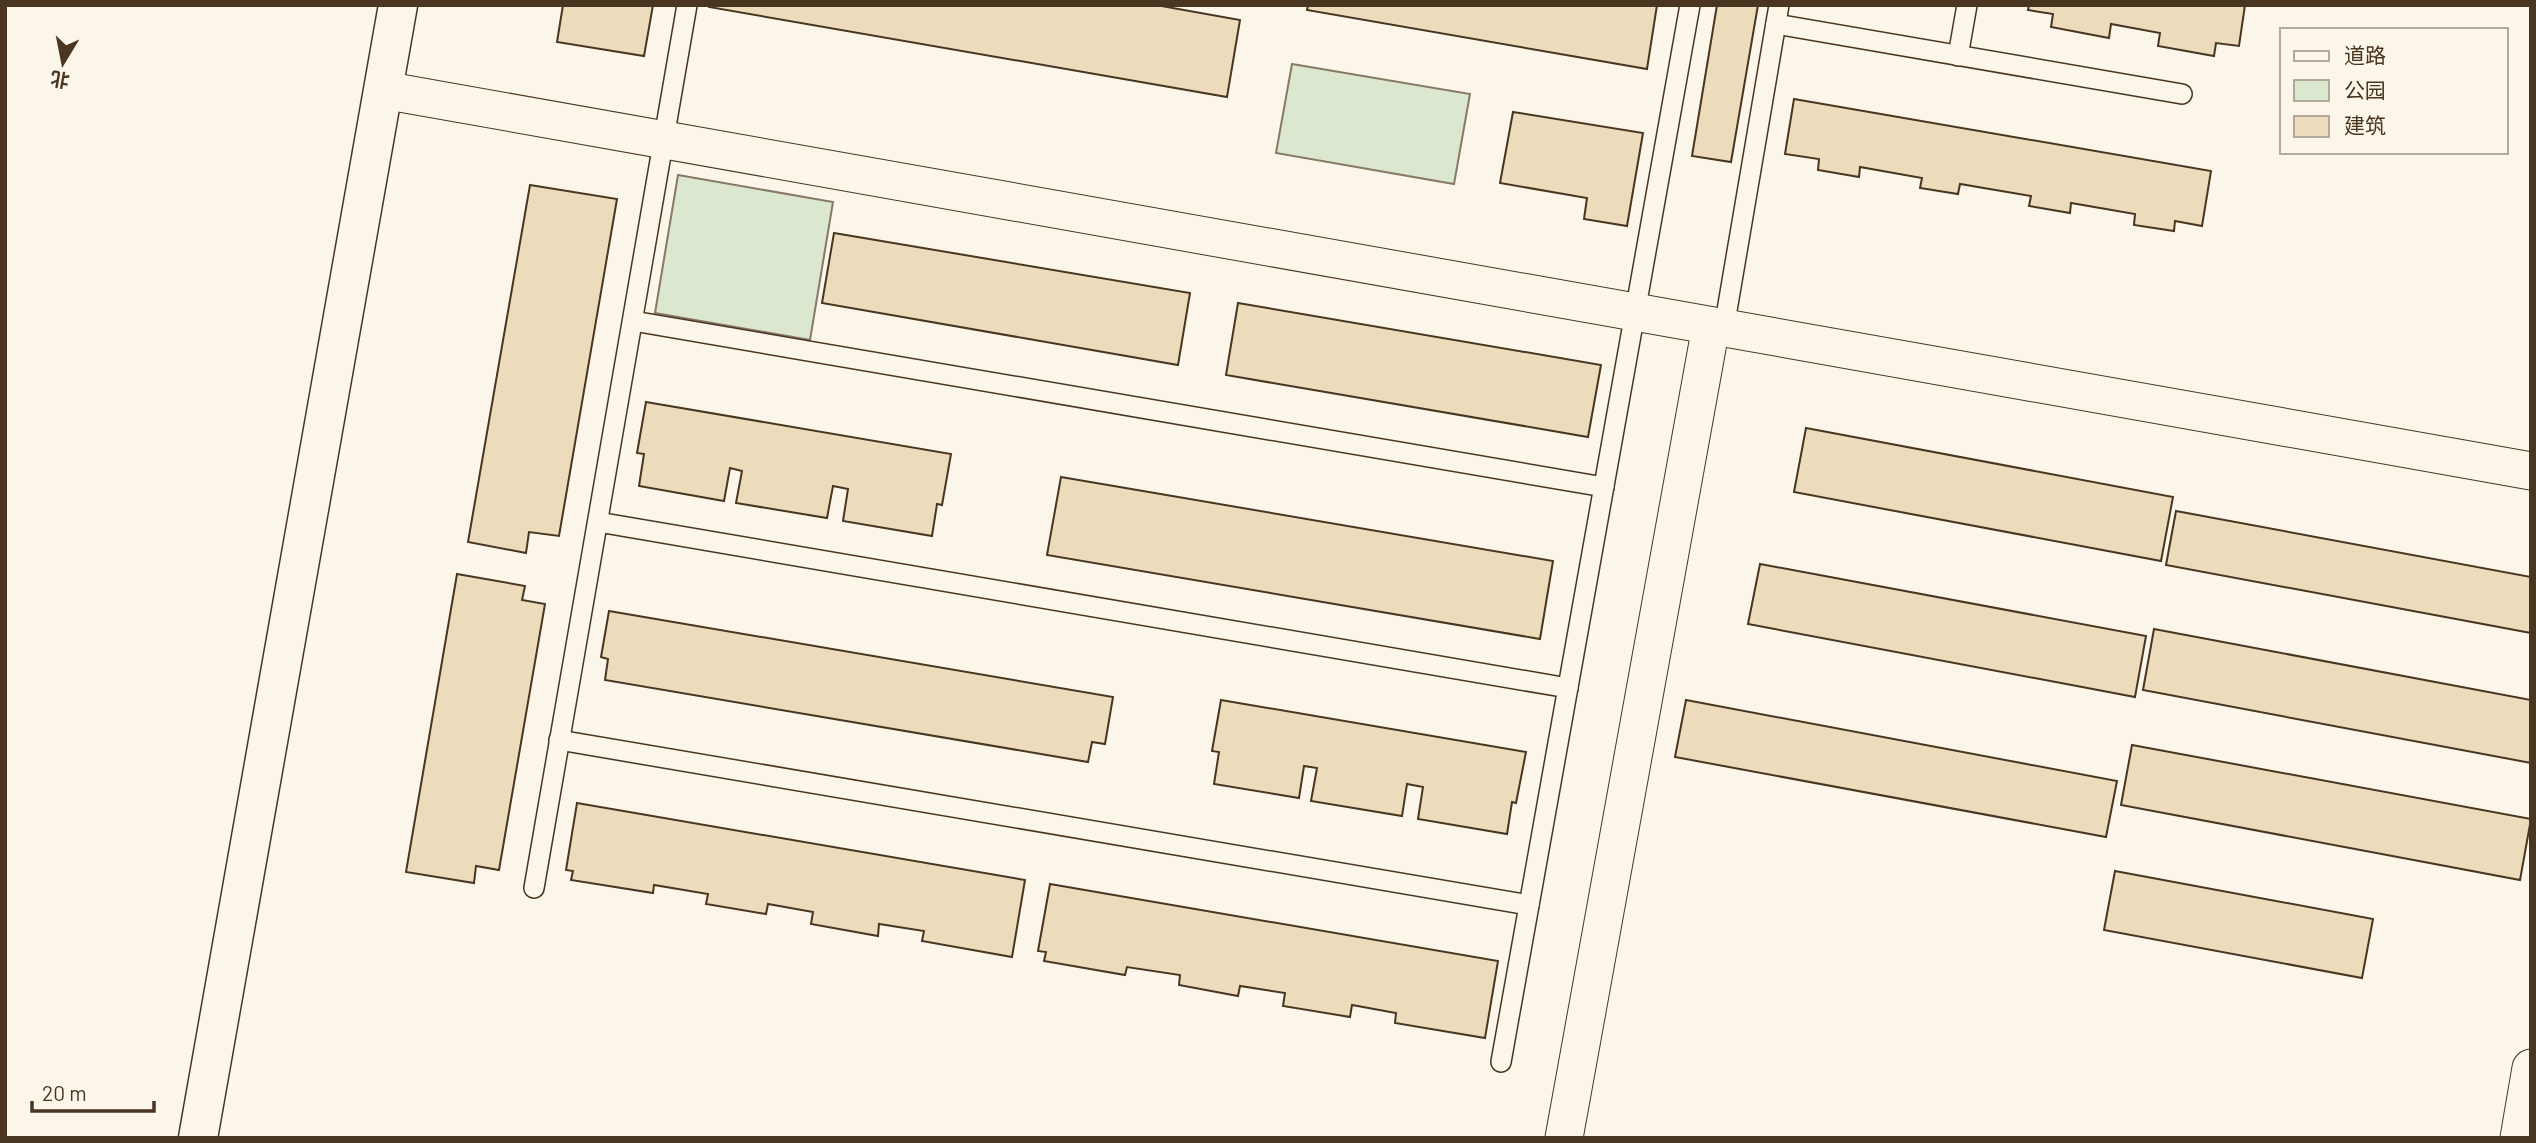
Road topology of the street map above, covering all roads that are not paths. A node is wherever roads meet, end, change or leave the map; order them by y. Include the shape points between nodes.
1 (397, 5) edge
2 (687, 5) edge
3 (1690, 5) edge
4 (1967, 5) edge
5 (1777, 15) edge
6 (1958, 56) junction
7 (383, 90) junction
8 (2182, 94) dead end
9 (664, 140) junction
10 (1635, 312) junction
11 (633, 321) junction
12 (1717, 327) junction
13 (2531, 471) edge
14 (1604, 487) junction
15 (598, 522) junction
16 (1568, 688) junction
17 (559, 740) junction
18 (534, 888) dead end
19 (1529, 905) junction
20 (1501, 1062) dead end
21 (2531, 1068) edge
22 (198, 1138) edge
23 (1564, 1138) edge
24 (2519, 1138) edge

1 - 7 street
2 - 9 lane
3 - 10 lane
4 - 6 lane
5 - 6 lane
5 - 12 lane
6 - 8 lane
7 - 9 street
7 - 22 street
9 - 10 street
9 - 11 lane
10 - 12 street
10 - 14 lane
11 - 14 lane
11 - 15 lane
12 - 13 street
12 - 23 street
14 - 16 lane
15 - 16 lane
15 - 17 lane
16 - 19 lane
17 - 18 lane
17 - 19 lane
19 - 20 lane
21 - 24 street

